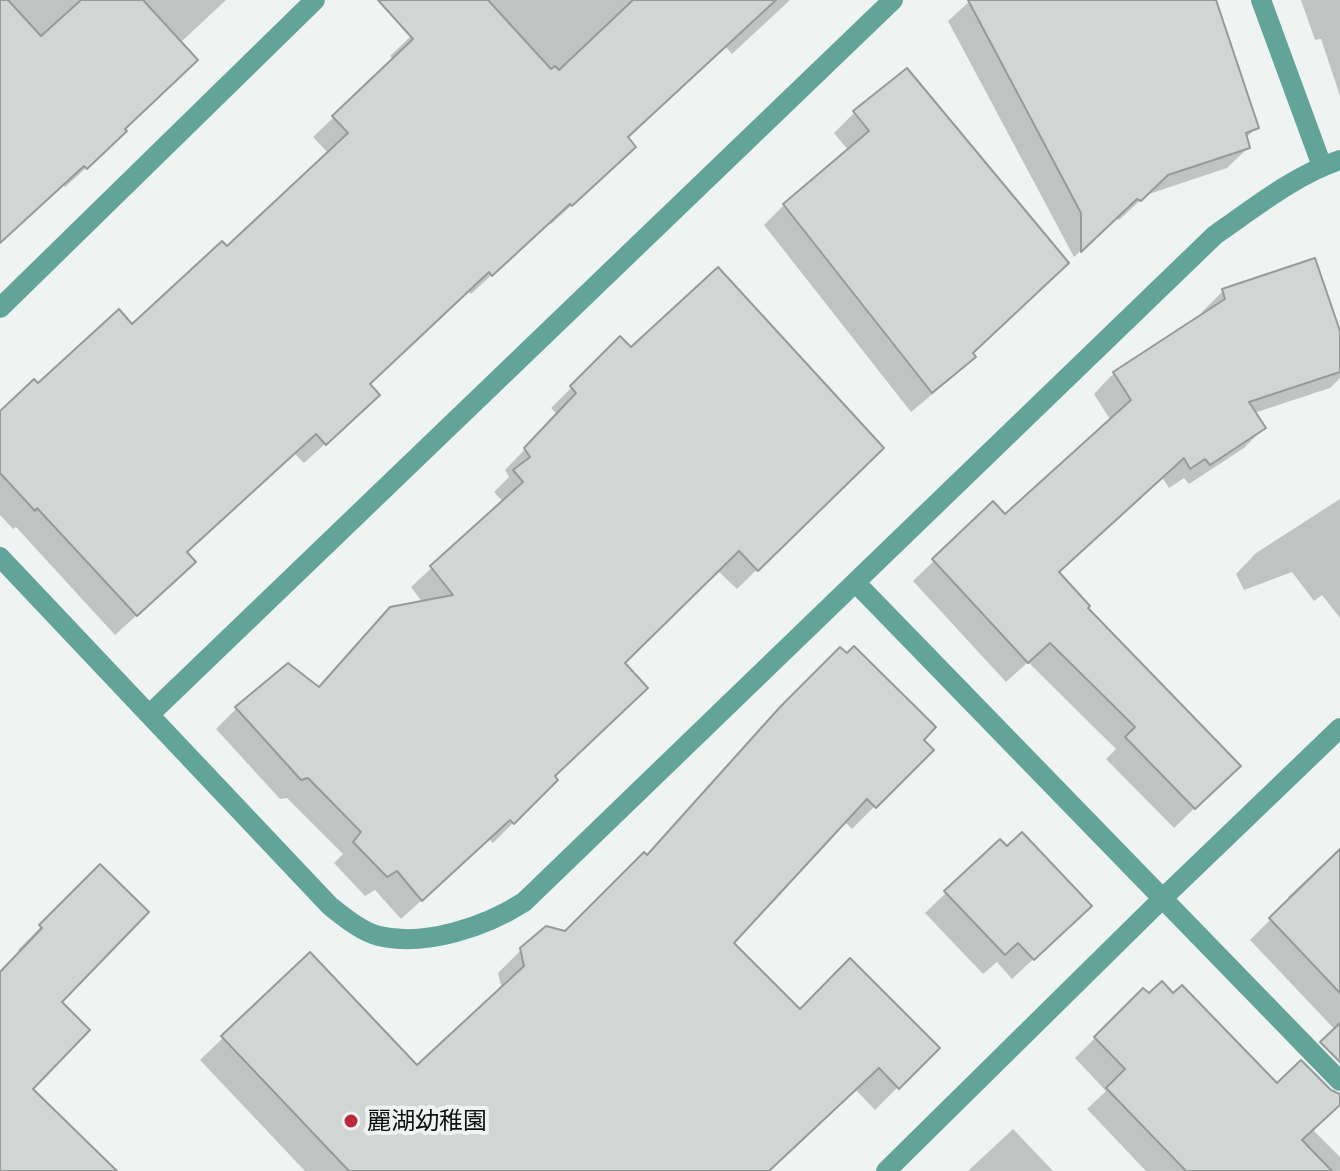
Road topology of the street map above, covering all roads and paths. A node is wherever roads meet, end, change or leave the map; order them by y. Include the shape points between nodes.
1 (315, 0) edge
2 (893, 0) edge
3 (1261, 0) edge
4 (1331, 163) edge
5 (0, 308) edge
6 (0, 557) edge
7 (856, 583) junction
8 (150, 714) junction
9 (1340, 728) edge
10 (1163, 898) junction
11 (1340, 1081) edge
12 (886, 1171) edge

1 - 5 street
2 - 8 street
3 - 4 street
4 - 7 street via 1215,235
6 - 8 street
7 - 8 street via 524,902 485,922 438,936 376,935 330,906
7 - 10 street
9 - 10 street
10 - 11 street
10 - 12 street

